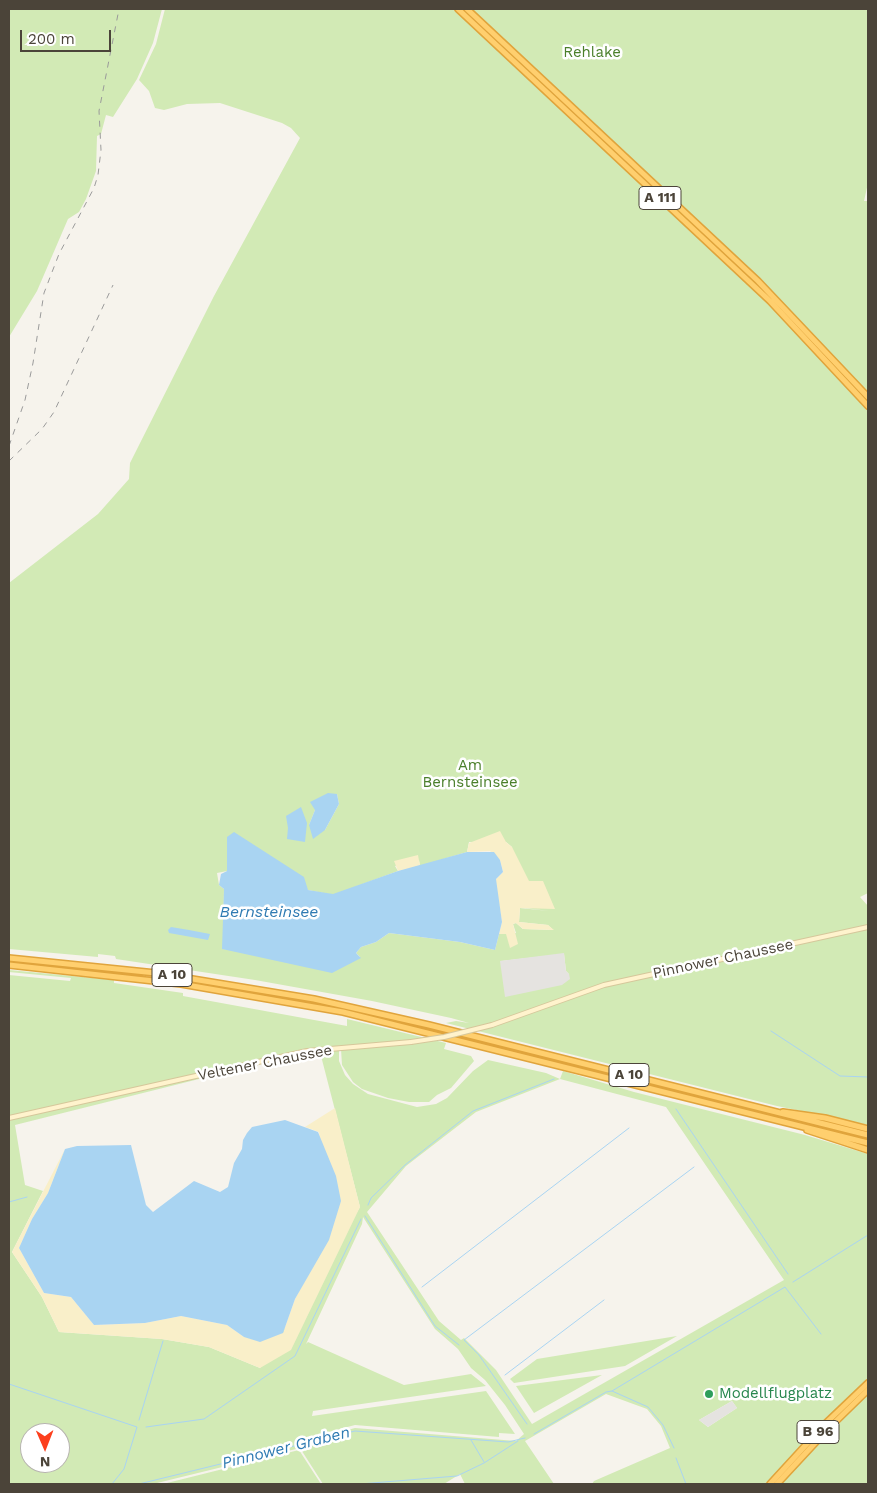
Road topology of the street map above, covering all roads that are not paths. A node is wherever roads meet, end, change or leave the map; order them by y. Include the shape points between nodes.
1 (458, 9) edge
2 (467, 9) edge
3 (868, 397) edge
4 (868, 406) edge
5 (868, 927) edge
6 (9, 958) edge
7 (9, 965) edge
8 (578, 993) joint
9 (761, 1109) junction
10 (9, 1118) edge
11 (790, 1123) junction
12 (868, 1128) edge
13 (868, 1135) edge
14 (868, 1143) edge
15 (868, 1150) edge
16 (868, 1383) edge
17 (868, 1390) edge
18 (770, 1484) edge
19 (777, 1484) edge

1 - 4 highway, A 111 via 760,291
2 - 3 highway, A 111 via 758,281
5 - 8 main road, Pinnower Chaussee
6 - 9 highway, A 10 via 166,974 314,999
7 - 11 highway, A 10 via 141,978 311,1006
8 - 10 main road, Veltener Chaussee, bridge via 492,1025 444,1037 307,1051
9 - 12 highway via 818,1116
9 - 13 highway, A 10
11 - 14 highway, A 10
11 - 15 highway
16 - 18 highway, B 96
17 - 19 highway, B 96

